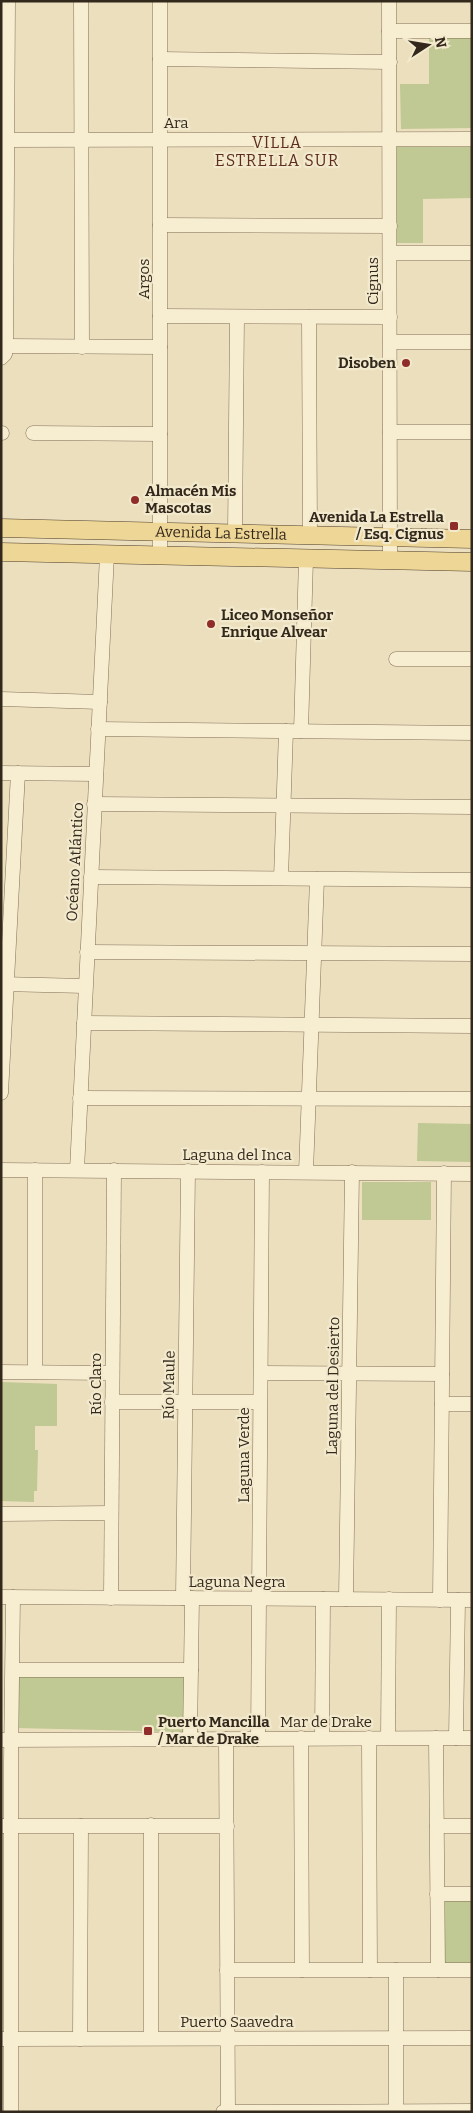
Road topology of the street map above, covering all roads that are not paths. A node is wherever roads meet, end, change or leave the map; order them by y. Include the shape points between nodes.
1 (8, 1) edge
2 (81, 1) edge
3 (160, 1) edge
4 (389, 1) edge
5 (390, 31) junction
6 (472, 31) edge
7 (160, 60) junction
8 (390, 62) junction
9 (4, 140) edge
10 (82, 140) junction
11 (160, 140) junction
12 (390, 140) junction
13 (472, 140) edge
14 (160, 226) junction
15 (390, 226) junction
16 (390, 253) junction
17 (472, 253) edge
18 (160, 316) junction
19 (237, 317) junction
20 (309, 317) junction
21 (390, 317) junction
22 (390, 342) junction
23 (472, 342) edge
24 (82, 346) junction
25 (160, 347) junction
26 (4, 354) edge
27 (390, 432) junction
28 (472, 432) edge
29 (33, 433) dead end
30 (160, 434) junction
31 (1, 528) edge
32 (160, 532) junction
33 (235, 534) junction
34 (310, 535) junction
35 (389, 537) junction
36 (472, 539) edge
37 (1, 552) edge
38 (107, 555) junction
39 (160, 556) junction
40 (306, 559) junction
41 (390, 561) junction
42 (472, 562) edge
43 (396, 659) dead end
44 (472, 660) edge
45 (1, 700) edge
46 (100, 702) junction
47 (98, 730) junction
48 (286, 731) junction
49 (301, 731) junction
50 (472, 733) edge
51 (1, 773) edge
52 (18, 773) junction
53 (96, 774) junction
54 (94, 804) junction
55 (284, 805) junction
56 (472, 807) edge
57 (91, 877) junction
58 (281, 878) junction
59 (317, 879) junction
60 (472, 880) edge
61 (87, 952) junction
62 (314, 953) junction
63 (472, 954) edge
64 (4, 984) edge
65 (86, 986) junction
66 (84, 1023) junction
67 (312, 1025) junction
68 (472, 1026) edge
69 (1, 1092) edge
70 (80, 1098) junction
71 (309, 1099) junction
72 (472, 1099) edge
73 (1, 1170) edge
74 (36, 1170) junction
75 (77, 1170) junction
76 (114, 1170) junction
77 (188, 1171) junction
78 (262, 1172) junction
79 (306, 1172) junction
80 (352, 1172) junction
81 (444, 1173) junction
82 (472, 1174) edge
83 (1, 1372) edge
84 (35, 1372) junction
85 (112, 1372) junction
86 (261, 1373) junction
87 (349, 1373) junction
88 (442, 1374) junction
89 (112, 1402) junction
90 (185, 1402) junction
91 (260, 1402) junction
92 (442, 1404) junction
93 (472, 1404) edge
94 (111, 1513) junction
95 (1, 1514) edge
96 (7, 1597) edge
97 (110, 1598) junction
98 (187, 1598) junction
99 (259, 1599) junction
100 (323, 1599) junction
101 (346, 1599) junction
102 (389, 1600) junction
103 (440, 1600) junction
104 (465, 1600) edge
105 (13, 1670) junction
106 (191, 1670) junction
107 (301, 1738) junction
108 (322, 1738) junction
109 (369, 1738) junction
110 (388, 1738) junction
111 (436, 1738) junction
112 (456, 1738) junction
113 (472, 1738) edge
114 (190, 1739) junction
115 (226, 1739) junction
116 (258, 1739) junction
117 (6, 1740) edge
118 (151, 1825) junction
119 (6, 1826) edge
120 (81, 1826) junction
121 (227, 1826) junction
122 (437, 1826) junction
123 (472, 1826) edge
124 (437, 1894) junction
125 (472, 1894) edge
126 (227, 1970) junction
127 (302, 1970) junction
128 (370, 1970) junction
129 (396, 1970) junction
130 (438, 1970) junction
131 (472, 1970) edge
132 (80, 2038) junction
133 (151, 2038) junction
134 (227, 2038) junction
135 (396, 2038) junction
136 (472, 2038) edge
137 (6, 2039) edge
138 (304, 2111) edge
139 (372, 2111) edge
140 (396, 2111) edge
141 (438, 2111) edge
142 (472, 2111) edge
143 (11, 2112) edge
144 (226, 2112) edge

1 - 9 street
2 - 10 street
3 - 7 street, Argos
4 - 5 street, Cignus
5 - 6 street
5 - 8 street, Cignus
7 - 8 street
7 - 11 street, Argos
8 - 12 street, Cignus
9 - 10 street, Ara
9 - 26 street
10 - 11 street, Ara
10 - 24 street
11 - 12 street, Ara
11 - 14 street, Argos
12 - 13 street, Ara
12 - 15 street, Cignus
14 - 15 street
14 - 18 street, Argos
15 - 16 street, Cignus
16 - 17 street
16 - 21 street, Cignus
18 - 19 street
18 - 25 street, Argos
19 - 20 street
19 - 33 street
20 - 21 street
20 - 34 street
21 - 22 street, Cignus
22 - 23 street
22 - 27 street, Cignus
24 - 25 street
24 - 26 street
25 - 30 street, Argos
27 - 28 street
27 - 35 street, Cignus
29 - 30 street
30 - 32 street, Argos
31 - 32 main road, Avenida La Estrella
32 - 33 main road, Avenida La Estrella
32 - 39 street, Argos
33 - 34 main road, Avenida La Estrella
34 - 35 main road, Avenida La Estrella
35 - 36 main road, Avenida La Estrella
35 - 41 street, Cignus
37 - 38 main road, Avenida La Estrella
38 - 39 main road, Avenida La Estrella
38 - 46 street, Océano Atlántico
39 - 40 main road, Avenida La Estrella
40 - 41 main road, Avenida La Estrella
40 - 49 street
41 - 42 main road, Avenida La Estrella
43 - 44 street
45 - 46 street
46 - 47 street, Océano Atlántico
47 - 48 street
47 - 53 street, Océano Atlántico
48 - 49 street
48 - 55 street
49 - 50 street
51 - 52 street
52 - 53 street
52 - 64 street
53 - 54 street, Océano Atlántico
54 - 55 street
54 - 57 street, Océano Atlántico
55 - 56 street
55 - 58 street
57 - 58 street
57 - 61 street, Océano Atlántico
58 - 59 street
59 - 60 street
59 - 62 street
61 - 62 street
61 - 65 street, Océano Atlántico
62 - 63 street
62 - 67 street
64 - 65 street
64 - 69 street
65 - 66 street, Océano Atlántico
66 - 67 street
66 - 70 street, Océano Atlántico
67 - 68 street
67 - 71 street
70 - 71 street
70 - 75 street, Océano Atlántico
71 - 72 street
71 - 79 street
73 - 74 street, Laguna del Inca
74 - 75 street, Laguna del Inca
74 - 84 street
75 - 76 street, Laguna del Inca
76 - 77 street, Laguna del Inca
76 - 85 street, Río Claro
77 - 78 street, Laguna del Inca
77 - 90 street, Río Maule
78 - 79 street, Laguna del Inca
78 - 86 street, Laguna Verde
79 - 80 street, Laguna del Inca
80 - 81 street, Laguna del Inca
80 - 87 street, Laguna del Desierto
81 - 82 street, Laguna del Inca
81 - 88 street
83 - 84 street
84 - 85 street
85 - 89 street, Río Claro
86 - 87 street
86 - 91 street, Laguna Verde
87 - 88 street
87 - 101 street, Laguna del Desierto
88 - 92 street
89 - 90 street
89 - 94 street, Río Claro
90 - 91 street
90 - 98 street, Río Maule
91 - 99 street, Laguna Verde
92 - 93 street
92 - 103 street
94 - 95 street
94 - 97 street, Río Claro
96 - 97 street, Laguna Negra
96 - 105 street
97 - 98 street, Laguna Negra
98 - 99 street, Laguna Negra
98 - 106 street, Río Maule
99 - 100 street, Laguna Negra
99 - 116 street, Laguna Verde
100 - 101 street, Laguna Negra
100 - 108 street
101 - 102 street, Laguna Negra
102 - 103 street, Laguna Negra
102 - 110 street
103 - 104 street, Laguna Negra
104 - 112 street
105 - 106 street
105 - 117 street
106 - 114 street, Río Maule
107 - 108 street, Mar de Drake
107 - 116 street, Mar de Drake
107 - 127 street
108 - 109 street, Mar de Drake
109 - 110 street, Mar de Drake
109 - 128 street
110 - 111 street, Mar de Drake
111 - 112 street, Mar de Drake
111 - 122 street
112 - 113 street, Mar de Drake
114 - 115 street, Mar de Drake
114 - 117 street, Mar de Drake
115 - 116 street, Mar de Drake
115 - 121 street
117 - 119 street
118 - 120 street
118 - 121 street
118 - 133 street
119 - 120 street
119 - 137 street
120 - 132 street
121 - 126 street
122 - 123 street
122 - 124 street
124 - 125 street
124 - 130 street
126 - 127 street
126 - 134 street
127 - 128 street
128 - 129 street
129 - 130 street
129 - 135 street
130 - 131 street
132 - 133 street, Puerto Saavedra
132 - 137 street, Puerto Saavedra
133 - 134 street, Puerto Saavedra
134 - 135 street, Puerto Saavedra
134 - 144 street
135 - 136 street, Puerto Saavedra
135 - 140 street
137 - 143 street
138 - 139 street
138 - 144 street
139 - 140 street
140 - 141 street
141 - 142 street

